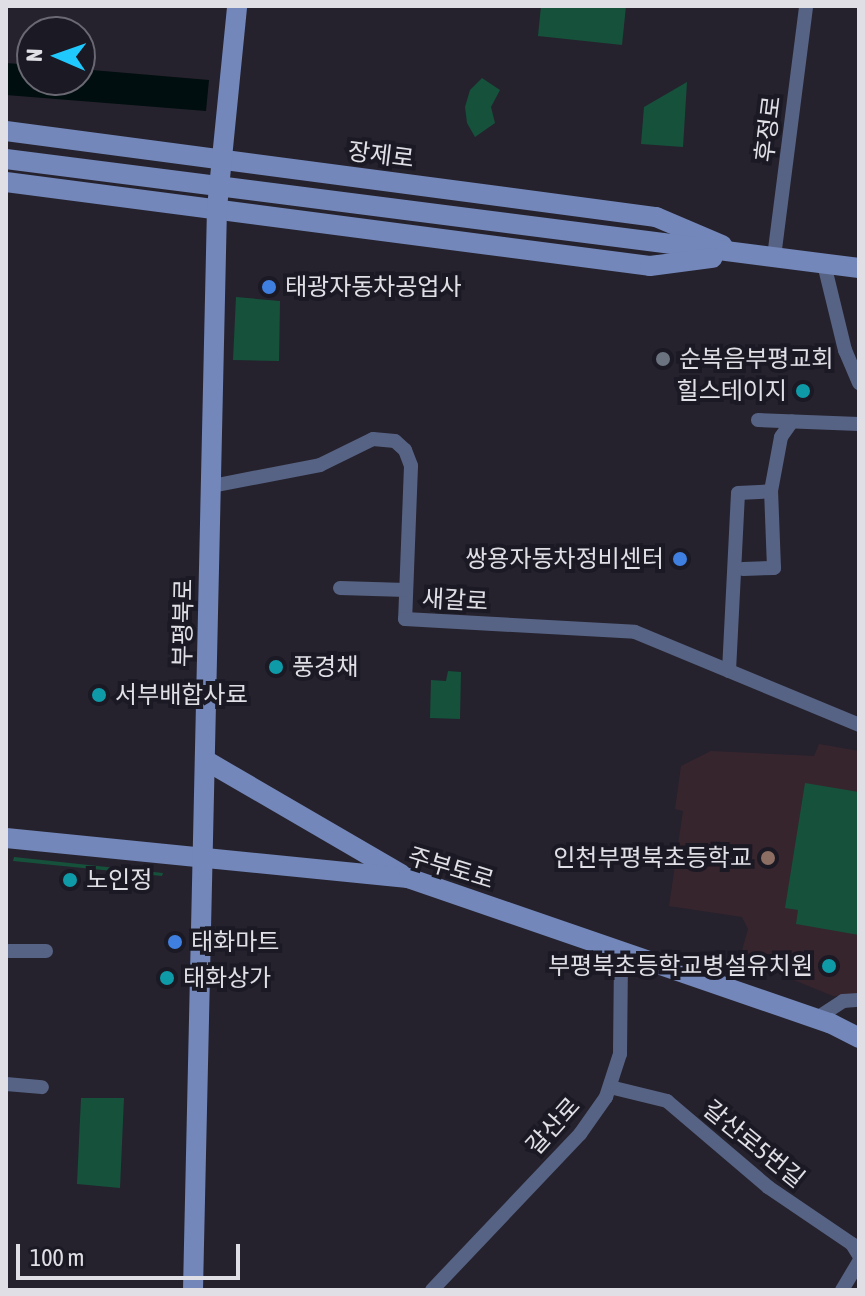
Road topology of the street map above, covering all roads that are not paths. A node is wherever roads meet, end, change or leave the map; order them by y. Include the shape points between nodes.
1 (237, 6) edge
2 (806, 6) edge
3 (6, 131) edge
4 (6, 159) edge
5 (220, 159) junction
6 (6, 182) edge
7 (217, 208) junction
8 (744, 254) junction
9 (774, 257) junction
10 (824, 264) junction
11 (859, 268) edge
12 (859, 383) edge
13 (758, 420) dead end
14 (792, 421) junction
15 (859, 424) edge
16 (212, 486) junction
17 (771, 491) junction
18 (743, 569) dead end
19 (340, 588) dead end
20 (406, 590) junction
21 (729, 671) junction
22 (859, 725) edge
23 (205, 760) junction
24 (6, 838) edge
25 (203, 860) junction
26 (408, 878) junction
27 (9, 951) dead end
28 (46, 951) dead end
29 (621, 954) junction
30 (859, 1000) edge
31 (817, 1018) junction
32 (859, 1038) edge
33 (6, 1084) edge
34 (42, 1087) dead end
35 (610, 1087) junction
36 (859, 1255) edge
37 (859, 1262) edge
38 (193, 1290) edge
39 (432, 1290) edge
40 (842, 1290) edge

1 - 5 main road, 부평북로
2 - 9 street, 후정로
3 - 5 main road, 장제로
4 - 8 main road, 장제로
5 - 7 main road, 부평북로
5 - 8 main road, 장제로 via 656,217
6 - 7 main road, 장제로
7 - 8 main road, 장제로 via 650,266
7 - 16 main road, 부평북로
8 - 9 main road, 장제로
9 - 10 main road, 장제로
10 - 11 main road, 장제로
10 - 12 street via 845,350
13 - 14 street
14 - 15 street
14 - 17 street via 781,437
16 - 20 street, 새갈로 via 320,465 373,439 395,441 411,466
16 - 23 main road, 부평북로
17 - 18 street via 774,568
17 - 21 street via 738,493
19 - 20 street
20 - 21 street, 새갈로 via 405,619 635,632
21 - 22 street, 새갈로
23 - 25 main road, 부평북로
23 - 26 main road
24 - 25 main road, 주부토로
25 - 26 main road, 주부토로
25 - 38 main road, 부평북로
26 - 29 main road, 주부토로
27 - 28 street
29 - 31 main road, 주부토로
29 - 35 street, 갈산로 via 620,1054
30 - 31 street via 843,1001
31 - 32 main road, 주부토로
33 - 34 street
35 - 36 street, 갈산로5번길 via 667,1101 768,1187 852,1244
35 - 39 street, 갈산로 via 580,1134
37 - 40 street

